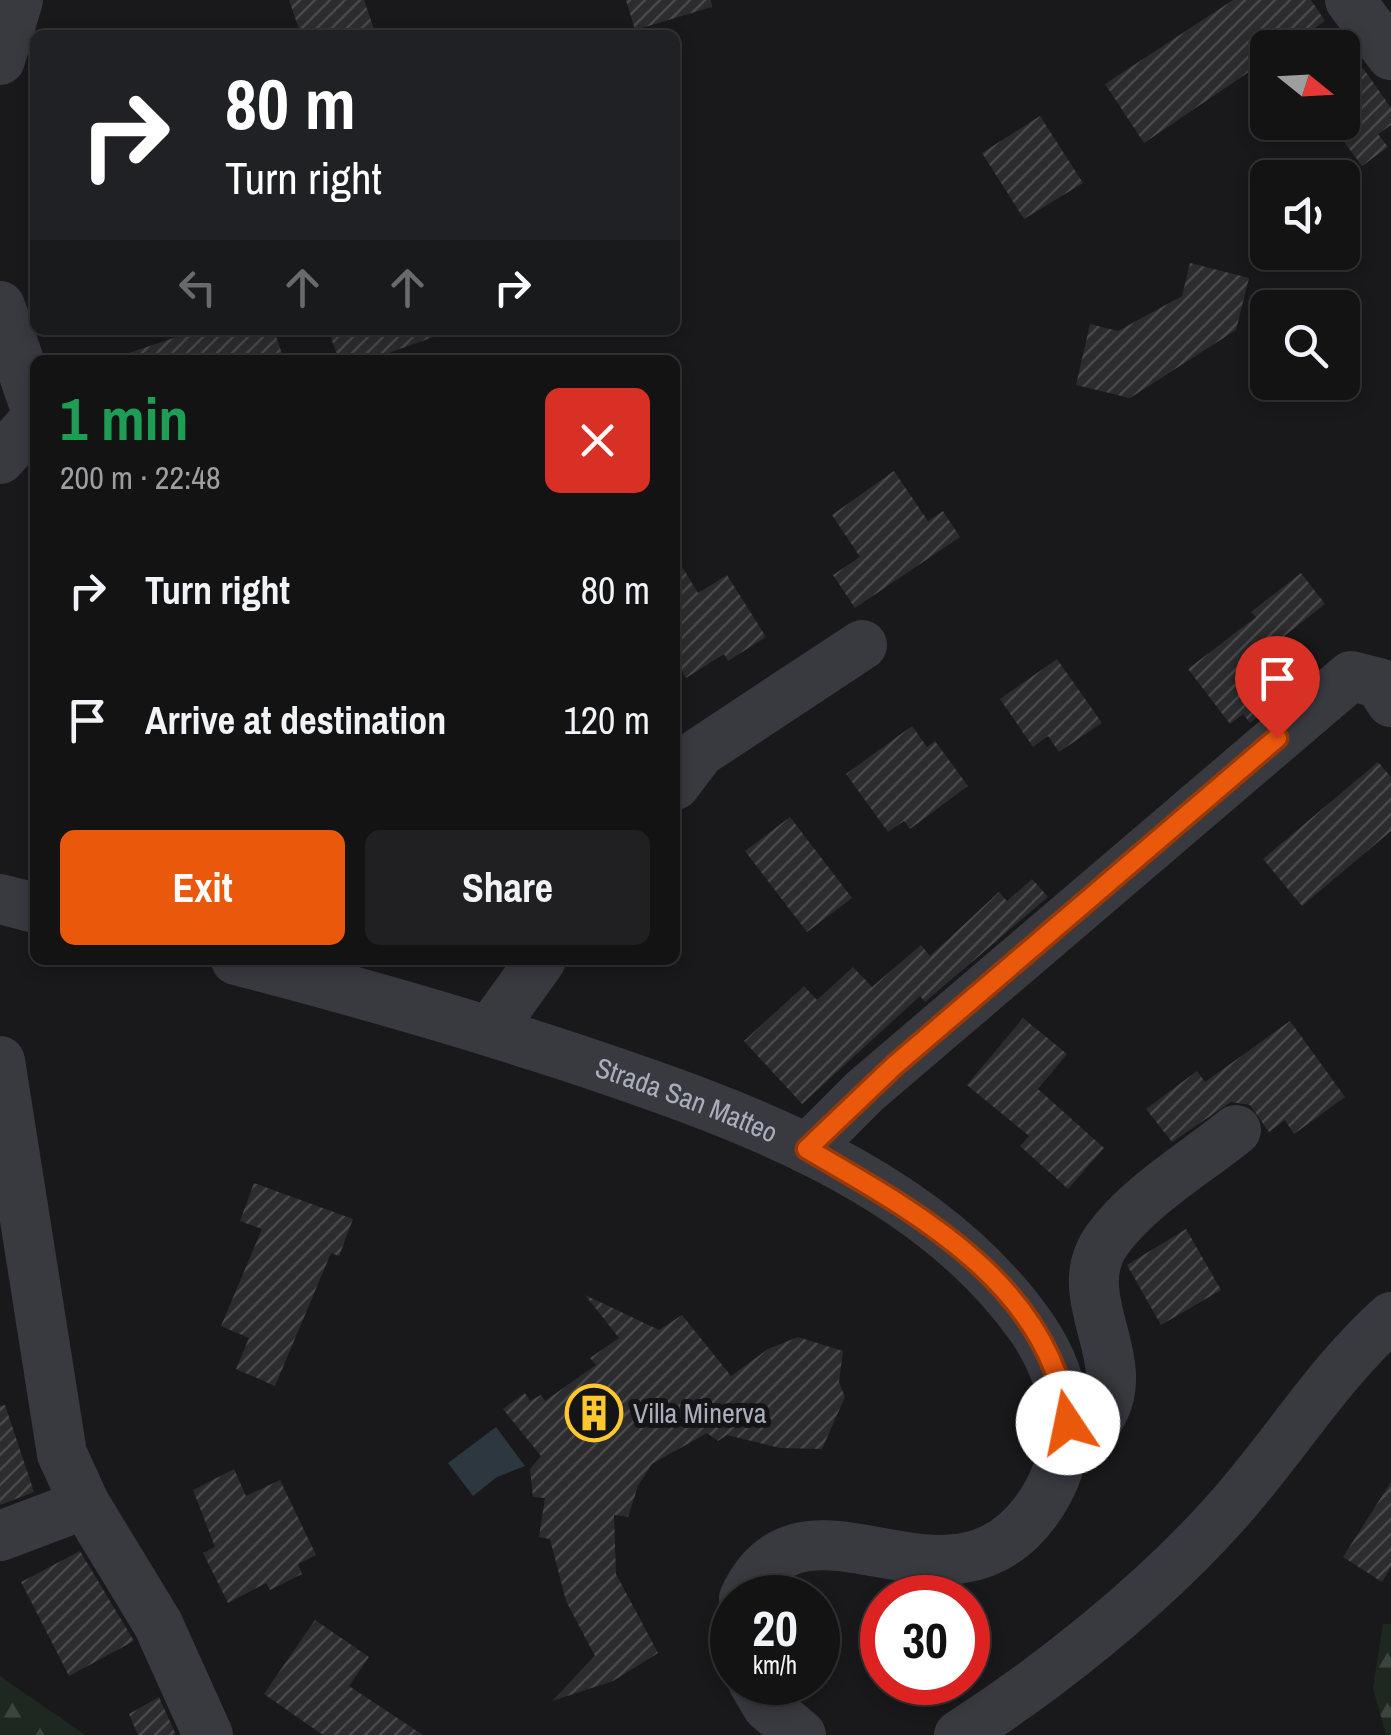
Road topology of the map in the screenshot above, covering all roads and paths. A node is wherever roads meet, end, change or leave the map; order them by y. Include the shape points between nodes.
1 (18, 0) edge
2 (1350, 0) edge
3 (1391, 55) edge
4 (0, 60) edge
5 (0, 306) edge
6 (30, 393) edge
7 (30, 424) edge
8 (2, 458) edge
9 (862, 645) dead end
10 (1391, 702) edge
11 (680, 778) edge
12 (0, 899) edge
13 (30, 907) edge
14 (254, 965) edge
15 (538, 965) edge
16 (490, 1031) junction
17 (0, 1061) edge
18 (1236, 1130) dead end
19 (807, 1149) junction
20 (1391, 1317) edge
21 (1068, 1423) junction
22 (84, 1504) junction
23 (0, 1536) edge
24 (759, 1575) edge
25 (765, 1705) edge
26 (208, 1735) edge
27 (800, 1735) edge
28 (959, 1735) edge

1 - 4 street
2 - 3 street
5 - 6 street
7 - 8 street
9 - 11 street via 700,752
10 - 19 street via 1379,683 1351,676 894,1066
12 - 13 street
14 - 16 street, Strada San Matteo
15 - 16 street
16 - 19 street, Strada San Matteo via 699,1100
17 - 22 street via 62,1454
18 - 21 street via 1106,1242 1096,1266 1095,1302 1114,1376 1112,1399 1100,1418
19 - 21 street, Strada San Matteo via 906,1207 1004,1289 1047,1350 1063,1387
20 - 28 street via 1357,1348 1220,1520 1150,1589
21 - 24 street, Strada San Matteo via 1036,1511 974,1558 942,1564 815,1544 790,1550
22 - 23 street
22 - 26 street via 158,1624
25 - 27 street

